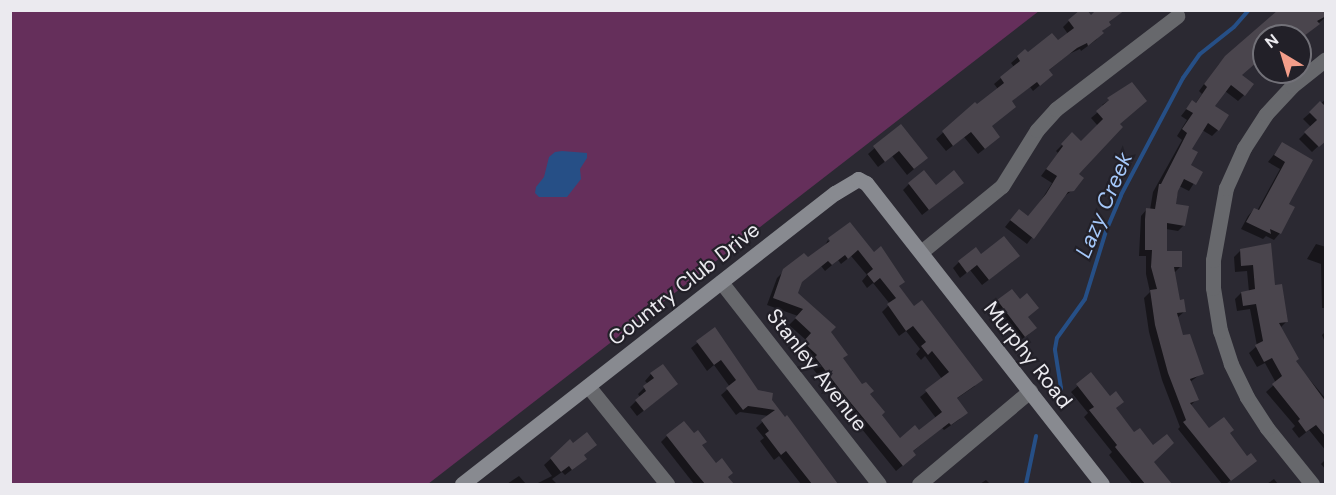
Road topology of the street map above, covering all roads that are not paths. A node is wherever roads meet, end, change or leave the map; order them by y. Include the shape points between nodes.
1 (1177, 16) dead end
2 (1326, 59) edge
3 (921, 252) junction
4 (721, 282) junction
5 (588, 386) junction
6 (1030, 392) junction
7 (462, 484) edge
8 (667, 484) edge
9 (879, 484) edge
10 (920, 484) edge
11 (1102, 484) edge
12 (1312, 484) edge

1 - 3 street via 1050,114 1002,186
2 - 12 street via 1285,93 1244,148 1226,188 1213,261 1220,332 1231,364 1268,428
3 - 4 street, Country Club Drive via 866,183 858,179
3 - 6 street, Murphy Road
4 - 5 street, Country Club Drive
4 - 9 street, Stanley Avenue
5 - 7 street, Country Club Drive
5 - 8 street
6 - 10 street
6 - 11 street, Murphy Road

